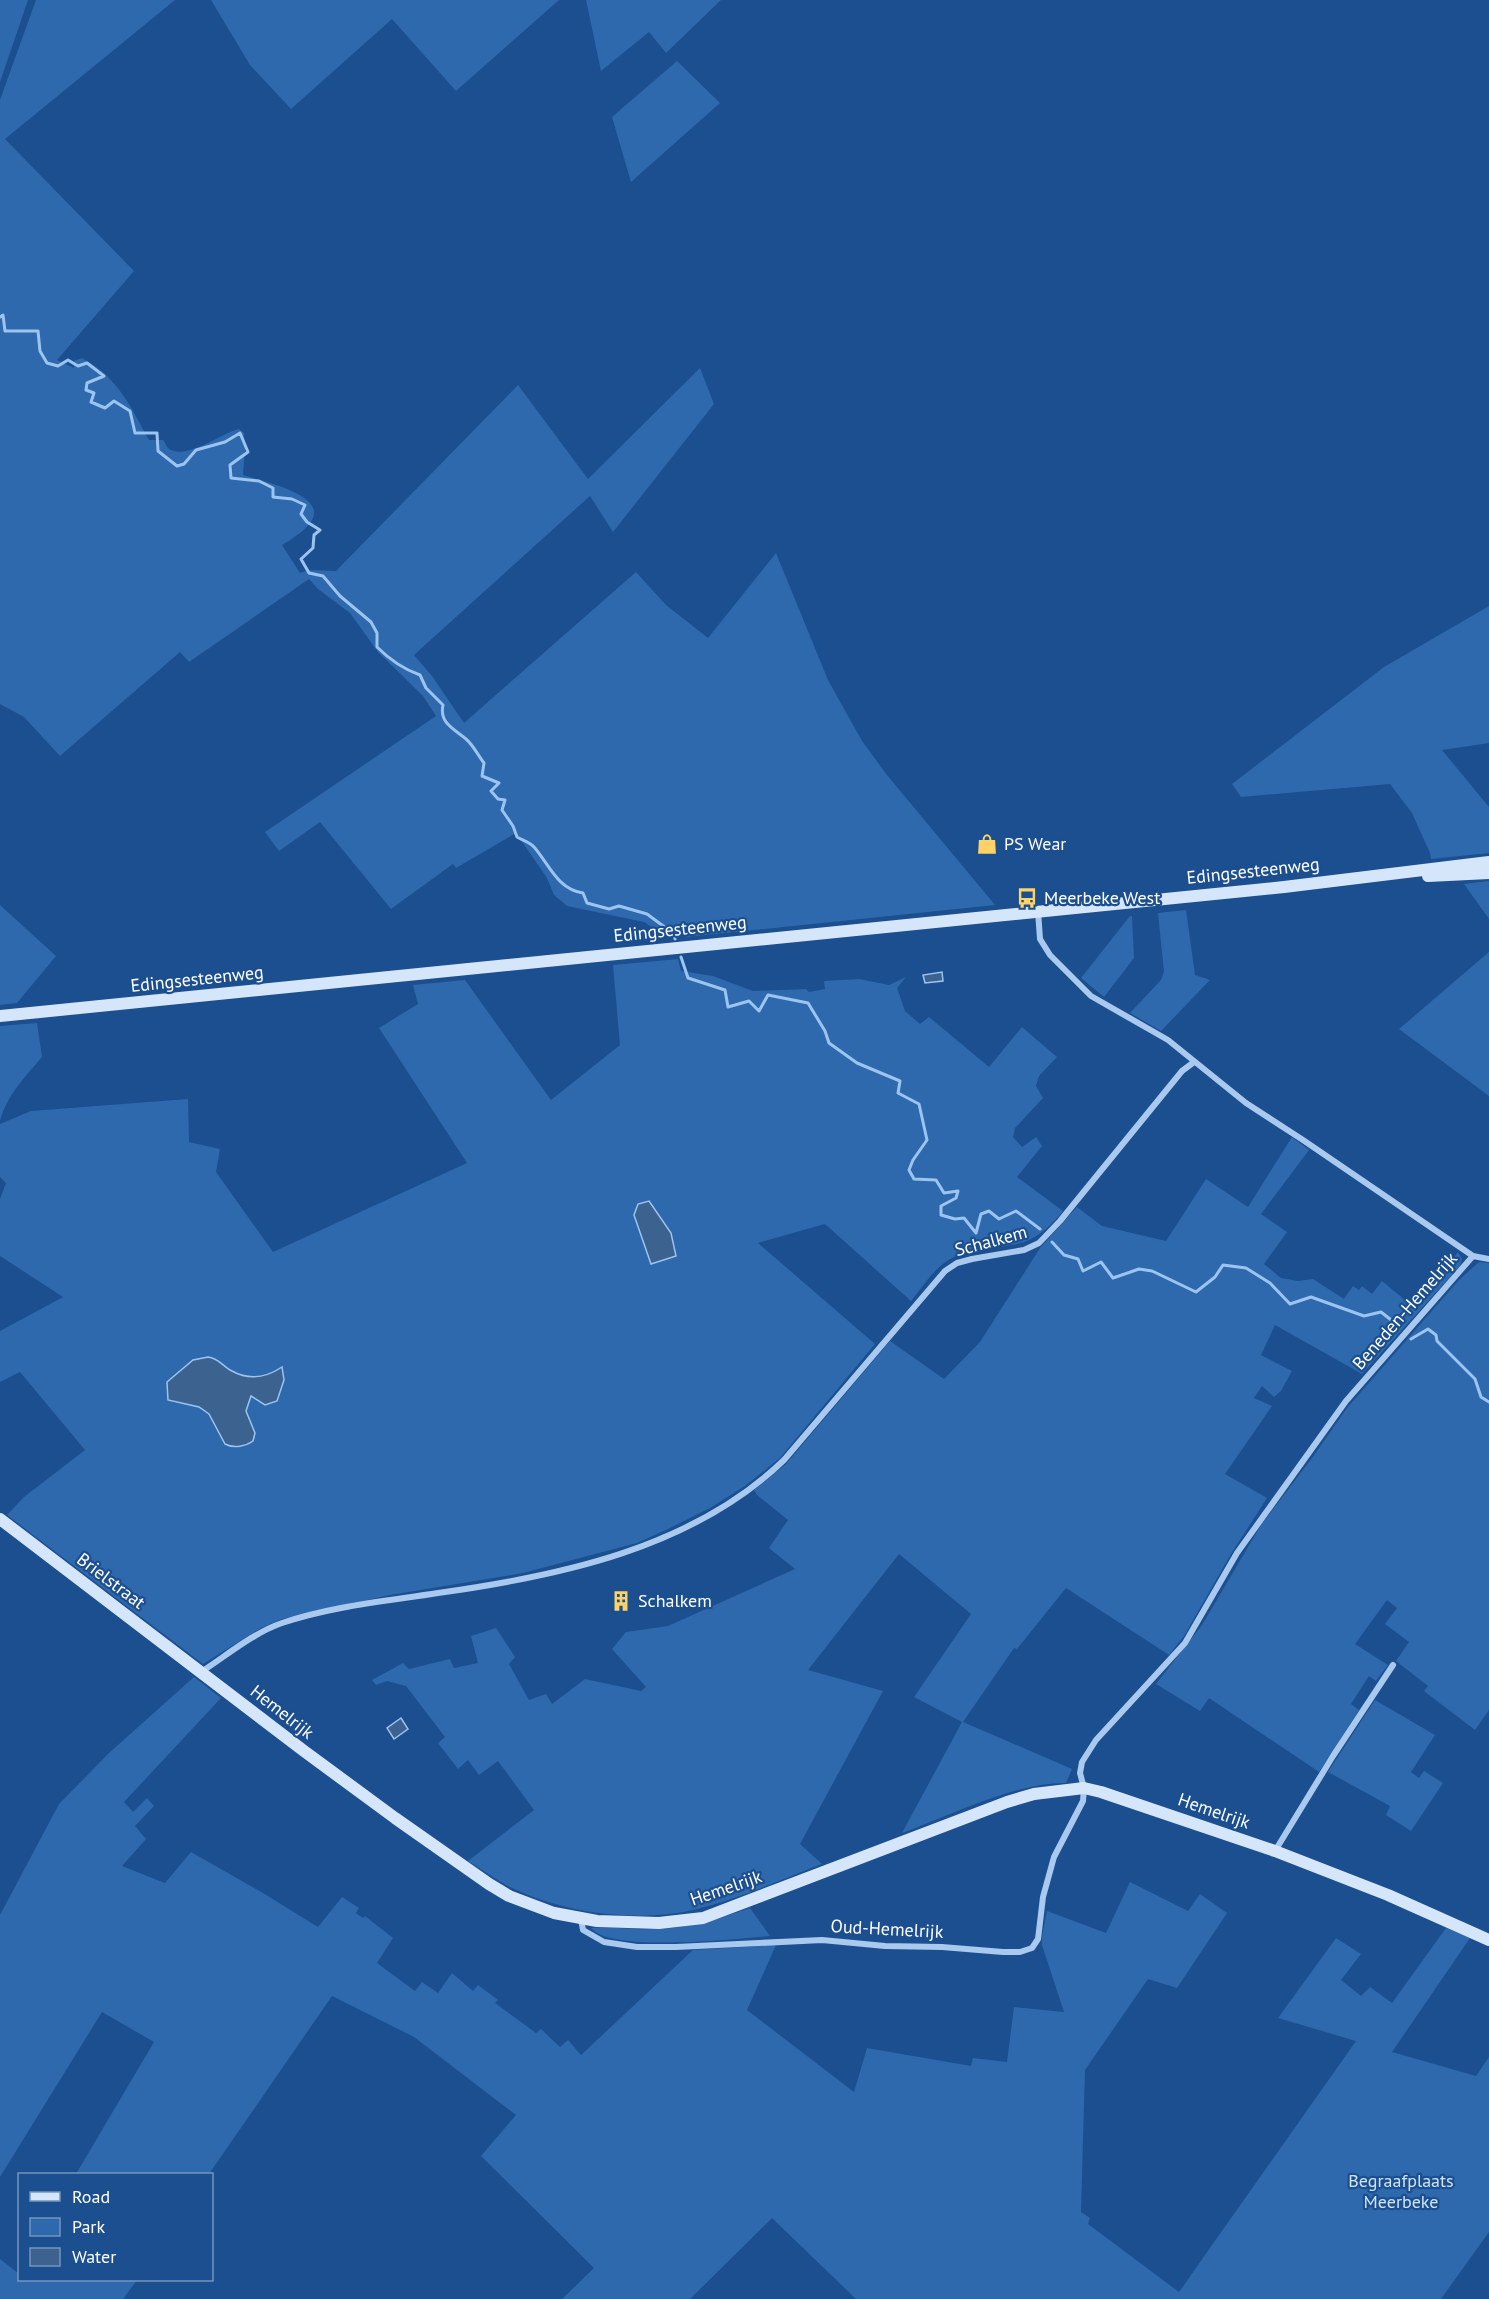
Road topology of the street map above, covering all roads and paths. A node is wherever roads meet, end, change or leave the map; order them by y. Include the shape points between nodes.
1 (1489, 862) edge
2 (1489, 873) edge
3 (1364, 878) junction
4 (1038, 911) junction
5 (0, 1016) edge
6 (1194, 1062) junction
7 (1473, 1256) junction
8 (1489, 1259) edge
9 (0, 1519) edge
10 (1393, 1665) dead end
11 (201, 1672) junction
12 (1084, 1788) junction
13 (1275, 1851) junction
14 (581, 1919) junction
15 (1489, 1940) edge

1 - 3 street, Edingsesteenweg
2 - 3 street, Edingsesteenweg
3 - 4 street, Edingsesteenweg
4 - 5 street, Edingsesteenweg
4 - 6 street, Beneden-Hemelrijk via 1040,939 1050,955 1091,996 1168,1040
6 - 7 street, Beneden-Hemelrijk via 1246,1103
6 - 11 street, Schalkem via 1182,1071 1039,1243 1024,1250 957,1263 945,1271 784,1460 725,1506 644,1545 540,1575 281,1623
7 - 8 street
7 - 12 street, Beneden-Hemelrijk via 1346,1401 1237,1553 1185,1643 1096,1740 1082,1762
9 - 11 street, Brielstraat
10 - 13 street
11 - 14 street, Hemelrijk via 322,1765 489,1884 532,1906
12 - 13 street, Hemelrijk
12 - 14 street, Hemelrijk via 1034,1794 1007,1802 704,1918 659,1923
12 - 14 street, Oud-Hemelrijk via 1083,1801 1049,1871 1038,1940 1026,1951 822,1940 637,1947 594,1937 584,1930
13 - 15 street, Hemelrijk via 1388,1894

